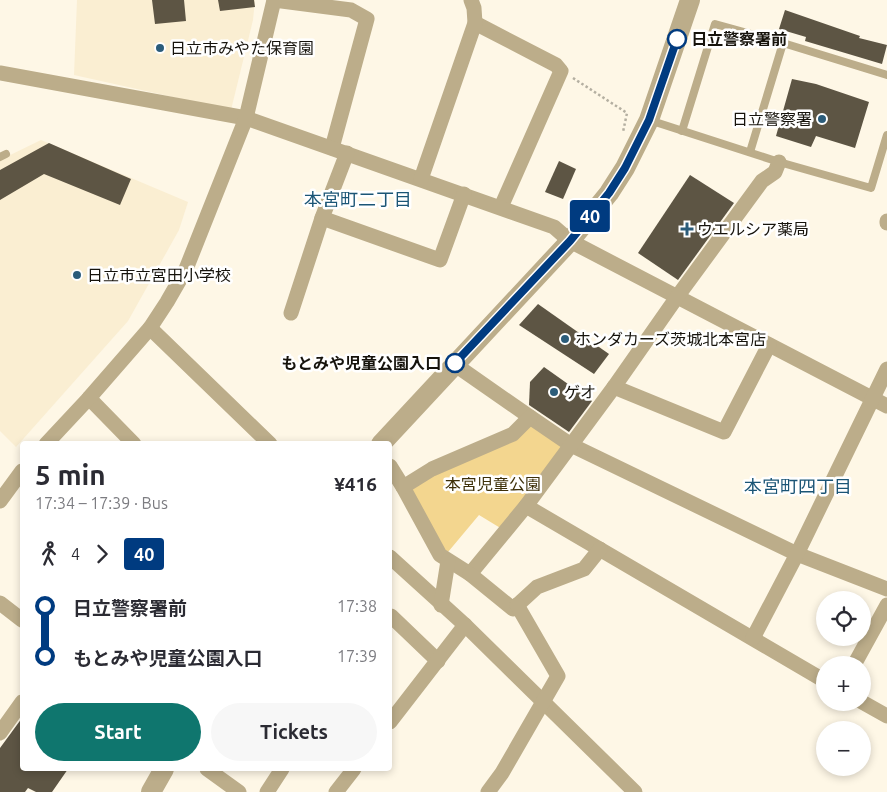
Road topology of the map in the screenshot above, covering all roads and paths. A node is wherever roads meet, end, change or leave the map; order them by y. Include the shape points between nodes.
1 (274, 0) edge
2 (471, 0) edge
3 (690, 0) edge
4 (475, 23) junction
5 (783, 43) junction
6 (561, 71) junction
7 (0, 73) edge
8 (887, 75) edge
9 (246, 118) junction
10 (649, 120) junction
11 (682, 132) junction
12 (887, 135) edge
13 (622, 137) dead end
14 (332, 148) junction
15 (750, 152) junction
16 (347, 153) junction
17 (779, 162) junction
18 (421, 179) junction
19 (464, 194) junction
20 (501, 207) junction
21 (322, 218) junction
22 (570, 241) junction
23 (677, 297) junction
24 (291, 312) dead end
25 (150, 328) junction
26 (769, 345) junction
27 (454, 364) junction
28 (887, 369) edge
29 (614, 387) junction
30 (89, 398) junction
31 (873, 398) junction
32 (887, 406) edge
33 (530, 417) junction
34 (49, 441) edge
35 (131, 441) edge
36 (267, 441) edge
37 (384, 441) edge
38 (571, 444) junction
39 (392, 469) edge
40 (20, 474) edge
41 (403, 487) junction
42 (0, 501) edge
43 (526, 506) junction
44 (600, 549) junction
45 (797, 554) junction
46 (392, 559) edge
47 (448, 561) junction
48 (470, 574) junction
49 (887, 589) edge
50 (0, 603) edge
51 (441, 604) junction
52 (518, 605) junction
53 (887, 605) edge
54 (392, 617) edge
55 (20, 618) edge
56 (465, 625) junction
57 (753, 638) junction
58 (859, 656) edge
59 (438, 661) junction
60 (816, 676) edge
61 (543, 702) junction
62 (20, 705) edge
63 (871, 707) edge
64 (887, 716) edge
65 (392, 719) edge
66 (0, 733) edge
67 (163, 771) edge
68 (210, 771) edge
69 (281, 771) edge
70 (352, 771) edge
71 (151, 792) edge
72 (240, 792) edge
73 (267, 792) edge
74 (336, 792) edge
75 (488, 792) edge
76 (635, 792) edge

1 - 9 street
1 - 14 street via 351,10 367,19
2 - 4 street
3 - 10 street
4 - 6 street via 556,65
4 - 18 street
5 - 8 lane
5 - 11 lane via 715,24
5 - 15 lane
6 - 13 path via 627,113
6 - 20 street
7 - 9 street
9 - 14 street
9 - 25 street via 186,268
10 - 11 lane
10 - 22 street via 609,193
11 - 15 lane
12 - 17 lane via 871,188
14 - 16 street
15 - 17 lane
16 - 18 street
16 - 21 street
17 - 23 street via 775,172 762,181
18 - 19 street
19 - 20 street
19 - 21 street via 440,260
20 - 22 street via 554,227
21 - 24 street
22 - 23 street
22 - 27 street
23 - 26 street
23 - 29 street
25 - 30 street
25 - 36 street
26 - 29 street via 724,432
26 - 31 street
27 - 33 street
27 - 37 street
28 - 31 street
29 - 38 street
30 - 34 street
30 - 35 street
31 - 32 street
31 - 45 street
33 - 38 street
33 - 41 street via 513,434 432,469
38 - 43 street
38 - 45 street
39 - 41 street
40 - 42 street
41 - 47 street via 440,555
43 - 44 street
43 - 48 street
44 - 52 street via 584,569 537,587
44 - 57 street
45 - 49 street
45 - 57 street
46 - 51 street
47 - 48 street
47 - 51 street
48 - 52 street via 513,608
50 - 55 street
51 - 56 street
52 - 61 street via 558,676
53 - 58 street
54 - 59 street
56 - 59 street
56 - 61 street
57 - 60 street
59 - 65 street
61 - 75 street
61 - 76 street
62 - 66 street
63 - 64 street
67 - 71 street
68 - 72 street
69 - 73 street
70 - 74 street

